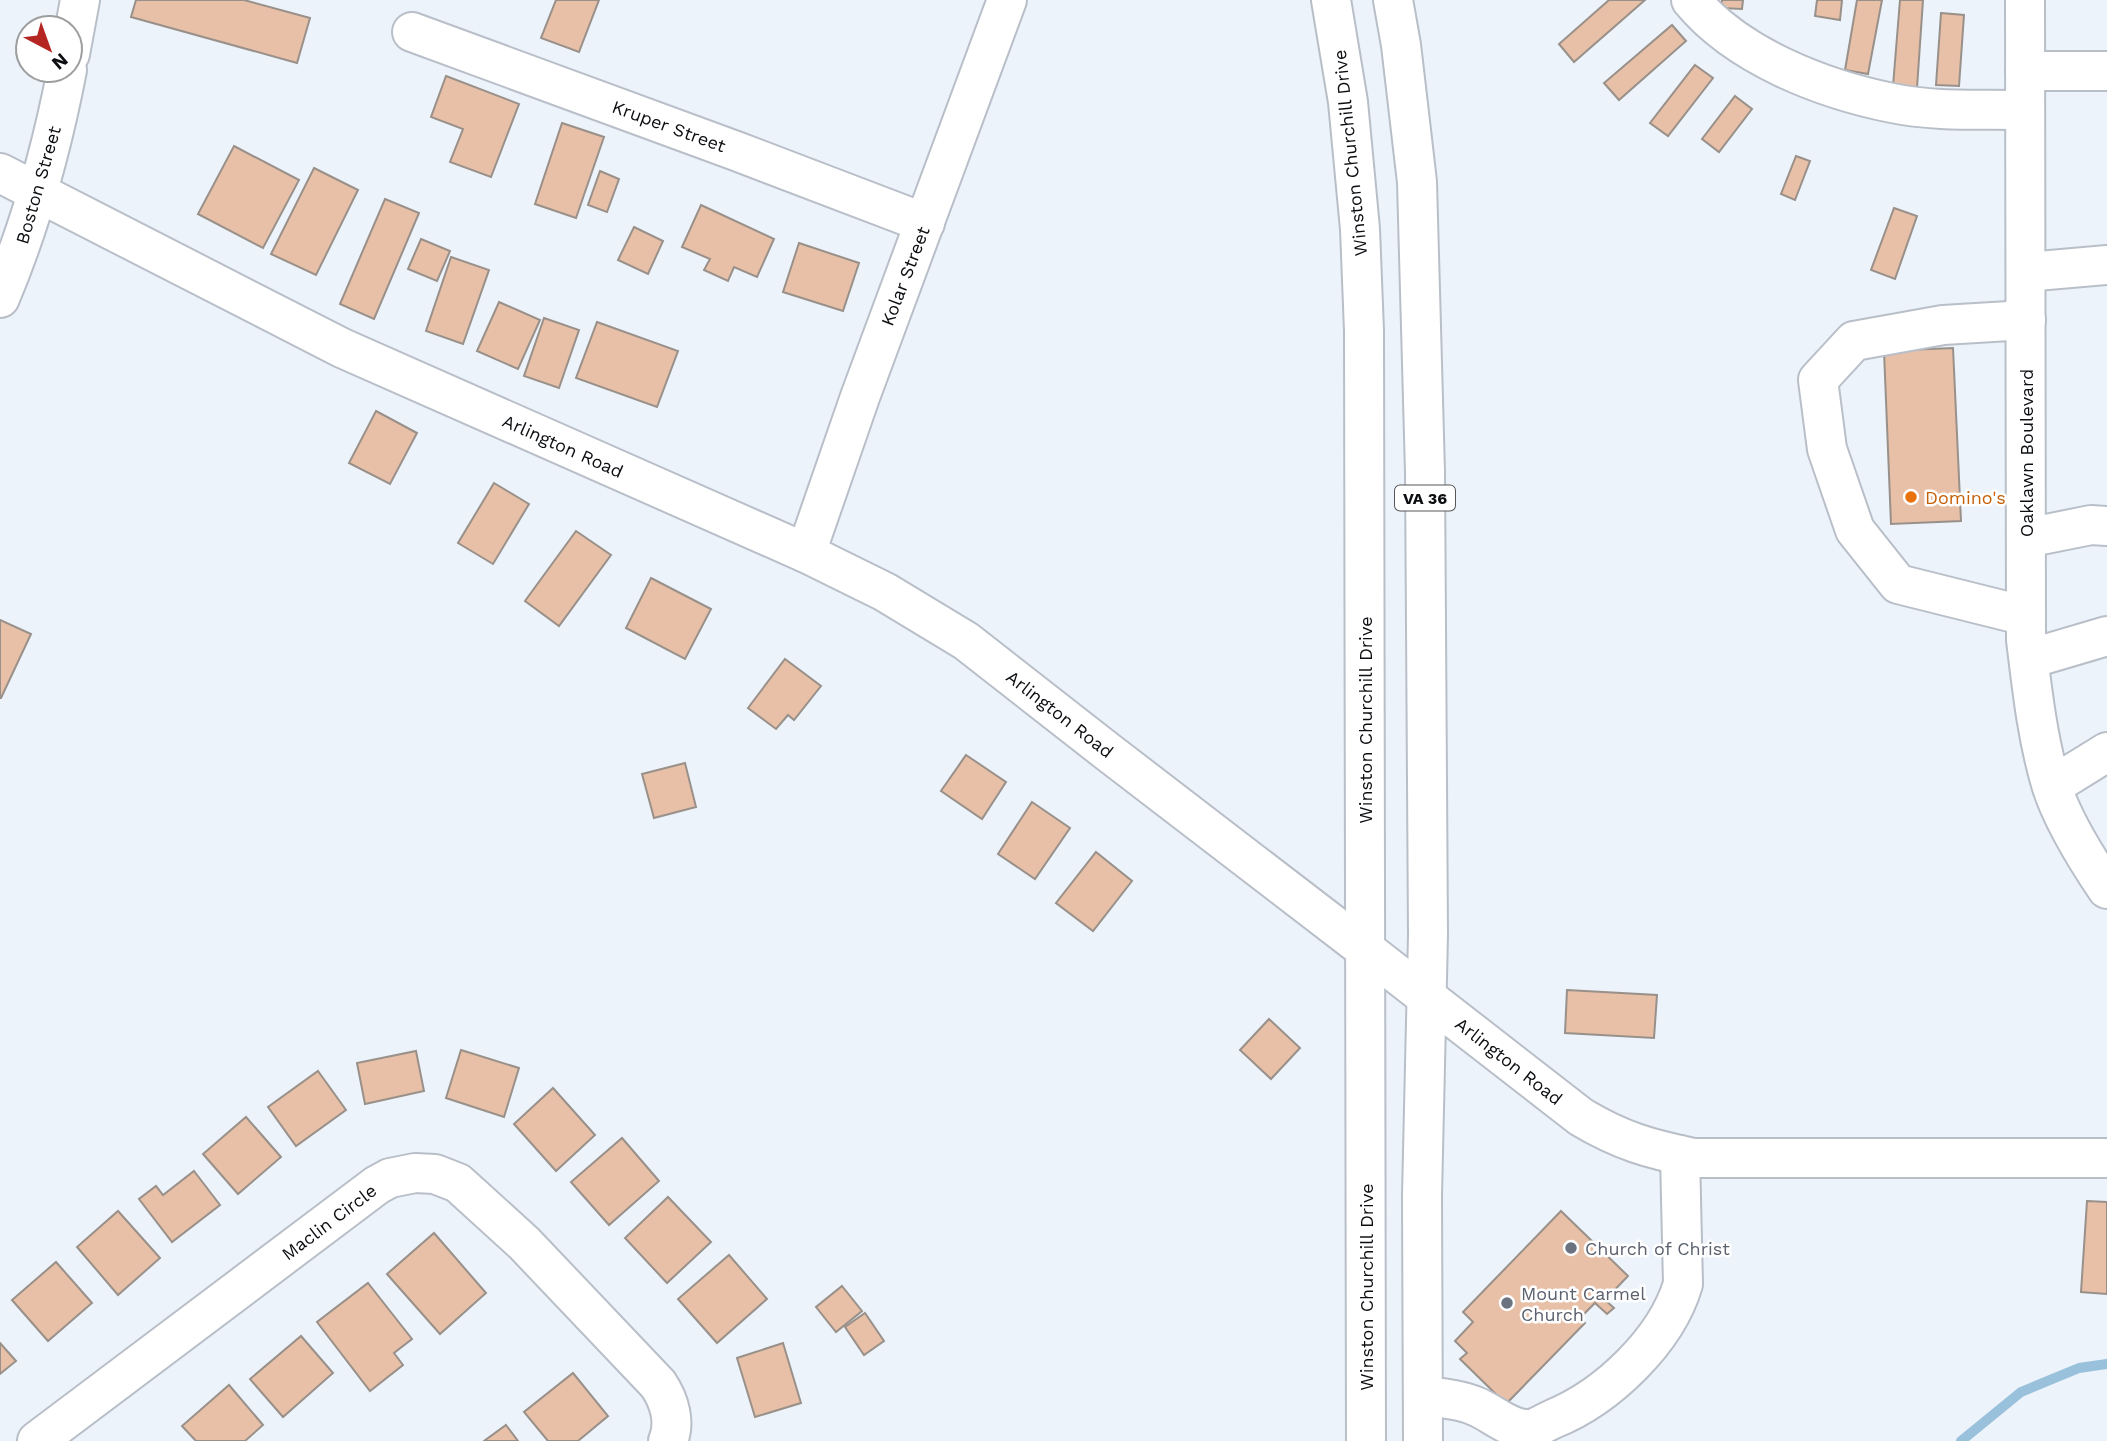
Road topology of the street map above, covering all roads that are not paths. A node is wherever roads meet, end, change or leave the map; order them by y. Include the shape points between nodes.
1 (1007, 0) edge
2 (1331, 0) edge
3 (1393, 0) edge
4 (1691, 0) edge
5 (2025, 0) edge
6 (412, 32) dead end
7 (2025, 71) junction
8 (2107, 71) edge
9 (64, 84) edge
10 (2025, 110) junction
11 (0, 173) edge
12 (39, 193) junction
13 (925, 223) junction
14 (2107, 265) edge
15 (2026, 272) junction
16 (0, 298) edge
17 (2026, 320) junction
18 (2107, 526) edge
19 (2026, 538) junction
20 (806, 553) junction
21 (2026, 616) junction
22 (2107, 636) edge
23 (2029, 659) junction
24 (2107, 752) edge
25 (2052, 786) junction
26 (2107, 889) edge
27 (1366, 950) junction
28 (1426, 997) junction
29 (1680, 1156) junction
30 (2107, 1158) edge
31 (1423, 1396) junction
32 (37, 1441) edge
33 (668, 1441) edge
34 (1366, 1441) edge
35 (1423, 1441) edge

1 - 13 main road, Kolar Street
2 - 27 main road, Winston Churchill Drive via 1348,102 1364,331
3 - 28 main road, VA 36 via 1417,182 1425,471
4 - 10 main road via 1736,40 1774,64 1820,84 1893,104
5 - 7 main road, Oaklawn Boulevard
6 - 13 main road, Kruper Street
7 - 8 main road
7 - 10 main road, Oaklawn Boulevard
9 - 12 main road, Boston Street
10 - 15 main road, Oaklawn Boulevard
11 - 12 main road, Arlington Road
12 - 16 main road, Boston Street
12 - 20 main road, Arlington Road via 342,348
13 - 20 main road, Kolar Street
14 - 15 main road
15 - 17 main road, Oaklawn Boulevard
17 - 19 main road, Oaklawn Boulevard
17 - 21 main road via 1943,325 1854,341 1818,380 1827,449 1855,530 1898,584
18 - 19 main road
19 - 21 main road, Oaklawn Boulevard
20 - 27 main road, Arlington Road via 885,592 966,641
21 - 23 main road, Oaklawn Boulevard
22 - 23 main road
23 - 25 main road, Oaklawn Boulevard via 2035,714
24 - 25 main road
25 - 26 main road, Oaklawn Boulevard via 2078,845
27 - 28 main road, Arlington Road
27 - 34 main road, Winston Churchill Drive
28 - 29 main road, Arlington Road via 1581,1117 1605,1132
28 - 31 main road
29 - 30 main road, Arlington Road
29 - 31 main road via 1683,1284 1678,1302 1648,1348 1612,1383 1571,1412 1529,1429 1508,1424 1476,1406
31 - 35 main road
32 - 33 main road, Maclin Circle via 377,1185 415,1173 435,1174 457,1183 524,1243 658,1384 671,1410

